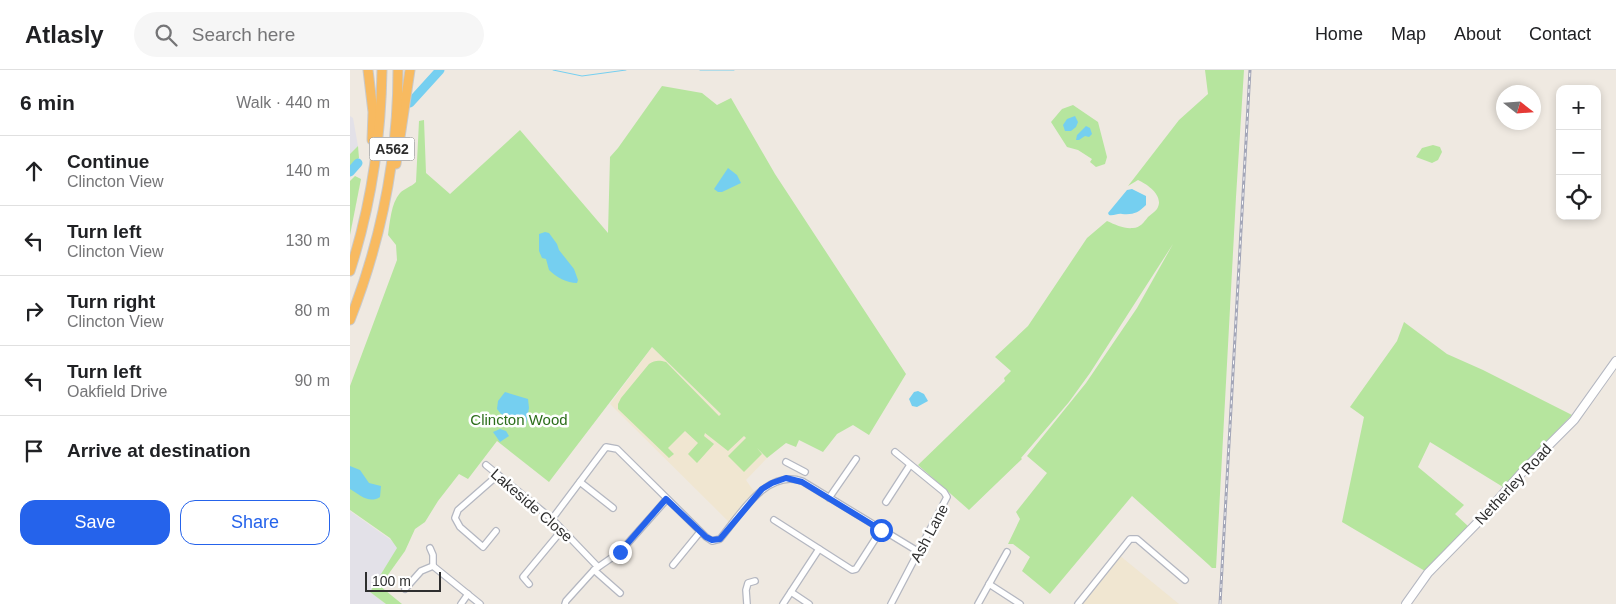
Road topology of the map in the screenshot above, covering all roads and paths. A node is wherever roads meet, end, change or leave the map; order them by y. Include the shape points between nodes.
1 (368, 70) edge
2 (382, 70) edge
3 (398, 70) edge
4 (410, 70) edge
5 (364, 223) junction
6 (379, 228) junction
7 (350, 270) edge
8 (350, 320) edge
9 (1616, 361) edge
10 (895, 452) dead end
11 (856, 459) dead end
12 (786, 462) dead end
13 (486, 465) dead end
14 (910, 465) junction
15 (798, 468) junction
16 (805, 472) dead end
17 (498, 475) junction
18 (795, 479) junction
19 (580, 482) junction
20 (829, 498) junction
21 (666, 499) junction
22 (886, 502) dead end
23 (612, 508) dead end
24 (552, 519) junction
25 (774, 520) dead end
26 (562, 530) junction
27 (881, 530) junction
28 (496, 531) dead end
29 (700, 532) junction
30 (430, 548) dead end
31 (819, 549) junction
32 (919, 552) junction
33 (1007, 552) dead end
34 (673, 565) dead end
35 (433, 566) junction
36 (596, 568) junction
37 (1185, 580) dead end
38 (755, 581) dead end
39 (529, 584) dead end
40 (988, 584) junction
41 (405, 589) dead end
42 (791, 592) junction
43 (620, 593) dead end
44 (468, 594) junction
45 (461, 604) edge
46 (480, 604) edge
47 (565, 604) edge
48 (747, 604) edge
49 (783, 604) edge
50 (809, 604) edge
51 (891, 604) edge
52 (978, 604) edge
53 (1020, 604) edge
54 (1078, 604) edge
55 (1406, 604) edge

1 - 5 highway via 373,112
2 - 5 highway, A562 via 376,158
3 - 6 highway, A562 via 394,139
4 - 6 highway via 393,184
5 - 7 highway, A562
6 - 8 highway, A562
9 - 55 main road, Netherley Road via 1578,415 1428,573
10 - 14 street, Ash Lane
11 - 20 street
12 - 15 street
13 - 17 street, Lakeside Close
14 - 22 street
14 - 32 street, Ash Lane via 947,497
15 - 16 street
15 - 18 street
17 - 24 street, Lakeside Close
17 - 28 street via 458,510 456,518 460,527 483,547
18 - 20 street
18 - 29 street via 786,478 762,489 720,539 712,540
19 - 21 street via 606,447 617,449
19 - 23 street
19 - 24 street
20 - 27 street
21 - 29 street
21 - 36 street via 620,552
24 - 26 street, Lakeside Close
25 - 31 street
26 - 36 street, Lakeside Close
26 - 39 street via 522,577
27 - 31 street via 856,570
27 - 32 street
29 - 34 street
30 - 35 street
31 - 42 street
32 - 51 street, Ash Lane
33 - 40 street
35 - 41 street via 421,571
35 - 44 street
36 - 43 street, Lakeside Close
36 - 47 street
37 - 54 street via 1137,539 1130,539
38 - 48 street via 748,582
40 - 52 street
40 - 53 street
42 - 49 street
42 - 50 street
44 - 45 street
44 - 46 street

